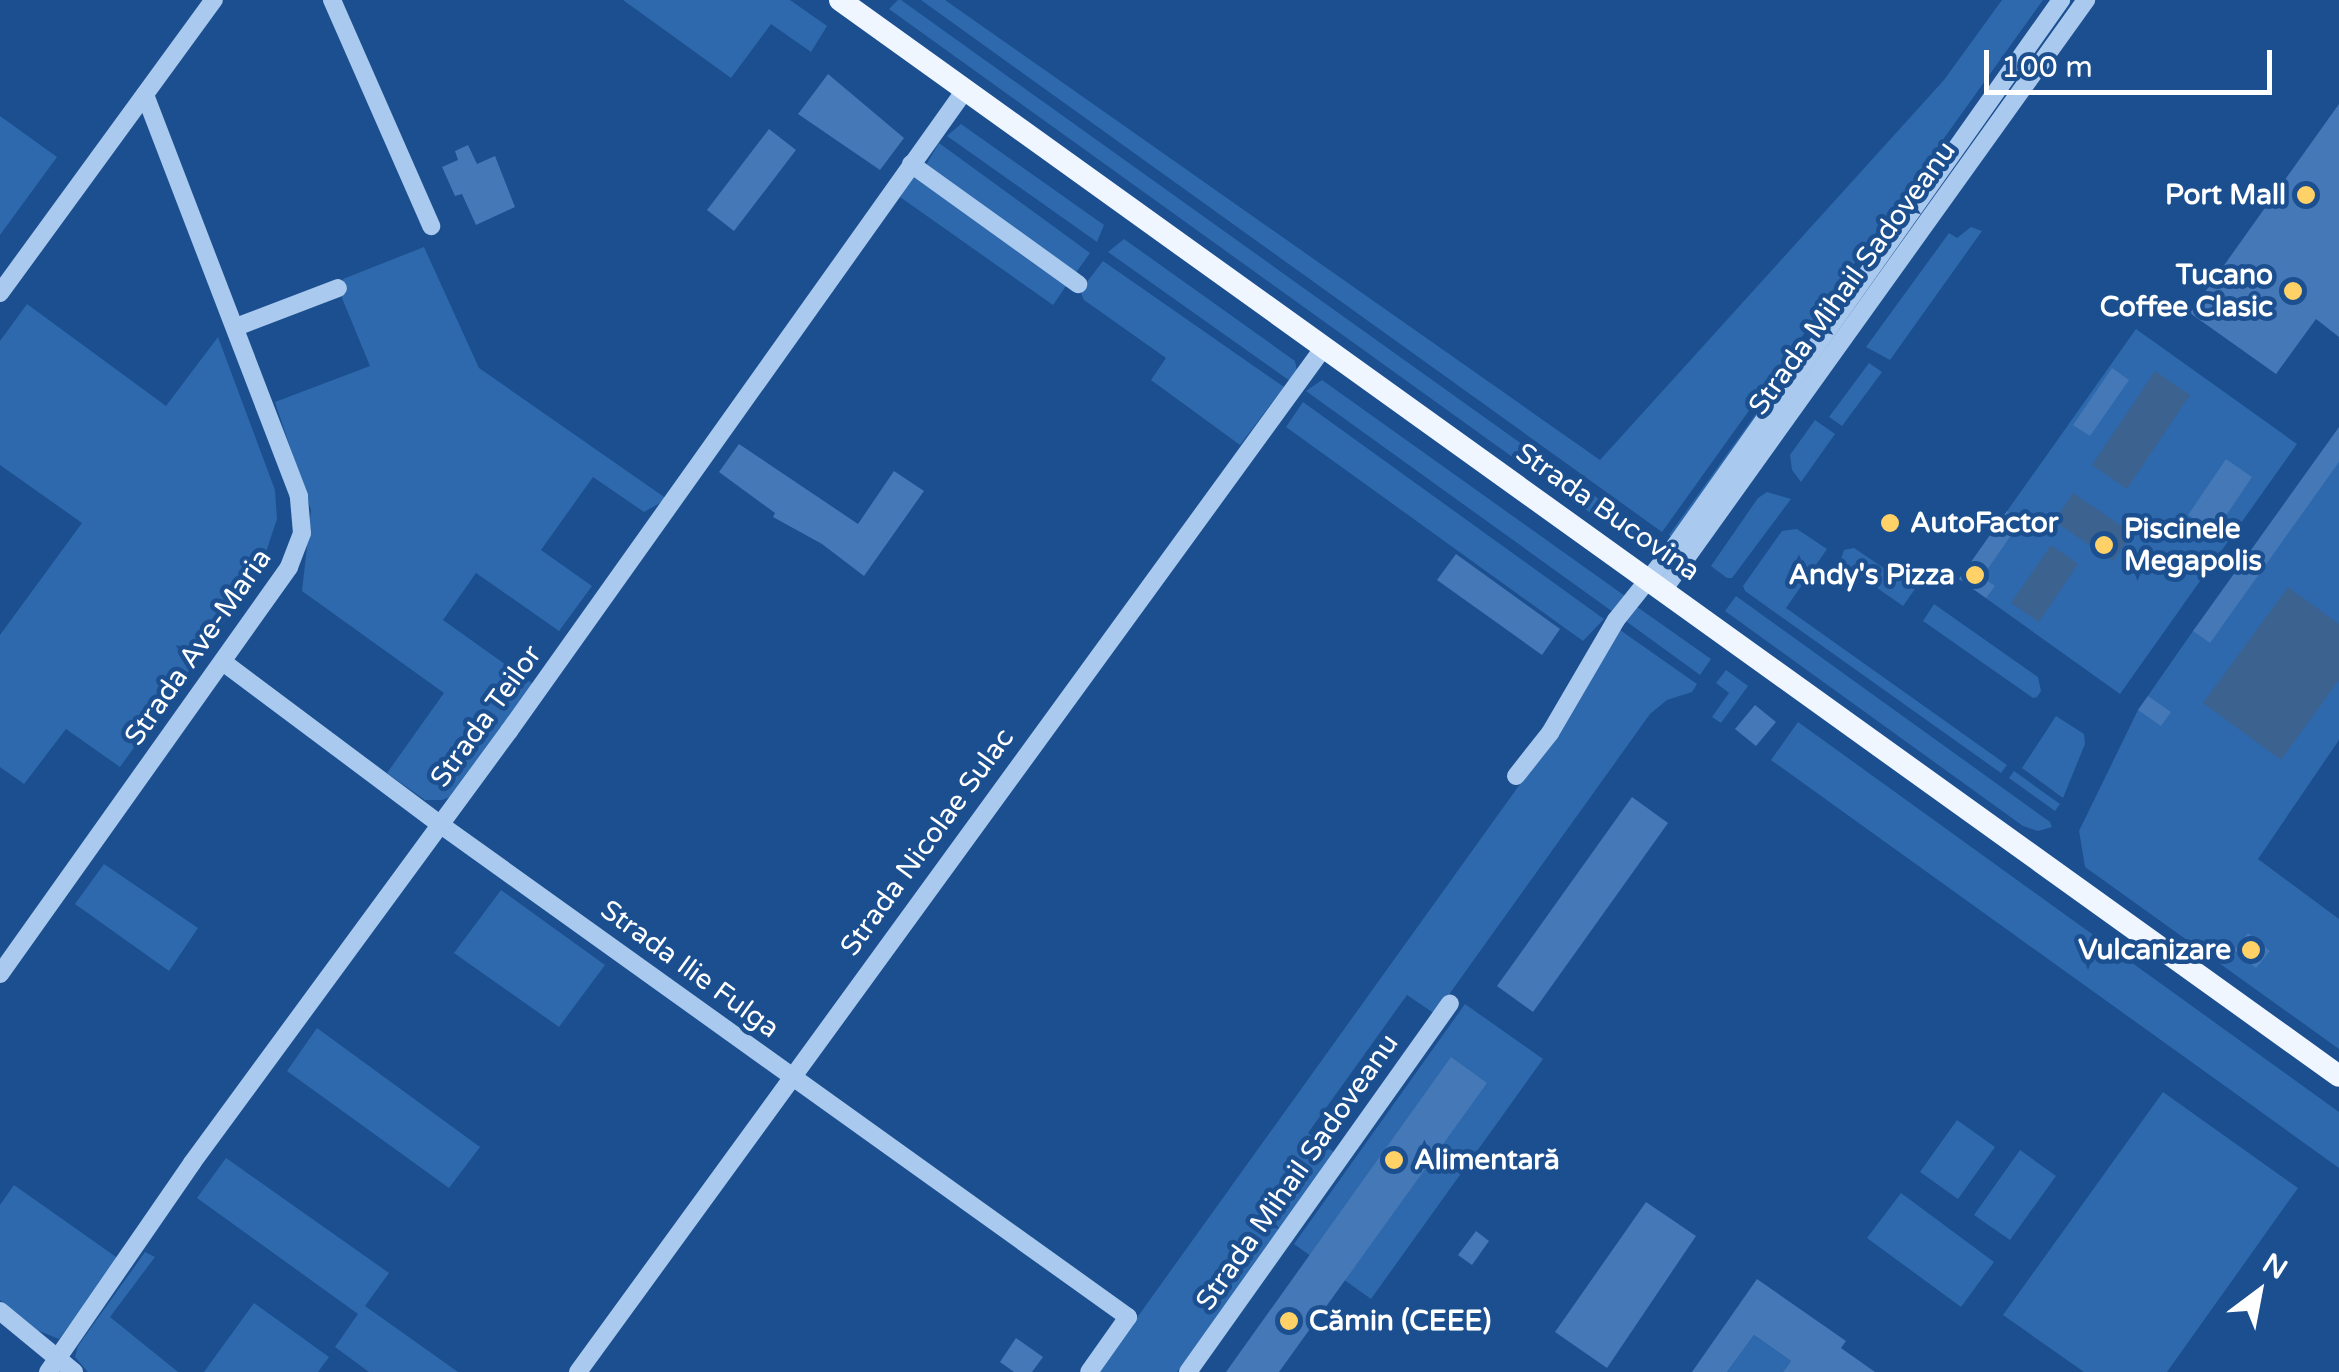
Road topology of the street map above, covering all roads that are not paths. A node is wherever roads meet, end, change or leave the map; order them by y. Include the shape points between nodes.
1 (214, 0) edge
2 (332, 0) edge
3 (840, 0) edge
4 (2061, 0) edge
5 (2086, 0) edge
6 (965, 90) junction
7 (145, 95) junction
8 (117, 133) junction
9 (163, 140) junction
10 (910, 164) junction
11 (431, 226) dead end
12 (1078, 284) dead end
13 (338, 288) dead end
14 (0, 293) edge
15 (236, 328) junction
16 (1324, 347) junction
17 (1657, 584) junction
18 (223, 662) junction
19 (1516, 776) dead end
20 (441, 825) junction
21 (0, 974) edge
22 (1450, 1004) dead end
23 (791, 1075) junction
24 (2339, 1076) edge
25 (0, 1311) edge
26 (53, 1365) edge
27 (74, 1372) edge
28 (578, 1372) edge
29 (1088, 1372) edge
30 (1188, 1372) edge

1 - 7 street
2 - 11 street
3 - 6 main road, Strada Bucovina
4 - 17 street, Strada Mihail Sadoveanu
5 - 17 street, Strada Mihail Sadoveanu
6 - 10 street, Strada Teilor
6 - 16 main road, Strada Bucovina
7 - 8 street
7 - 9 street, Strada Ave-Maria
8 - 9 street via 150,128
8 - 14 street
9 - 15 street, Strada Ave-Maria
10 - 12 street
10 - 20 street, Strada Teilor
13 - 15 street
15 - 18 street, Strada Ave-Maria via 299,496 302,533 288,567
16 - 17 main road, Strada Bucovina
16 - 23 street, Strada Nicolae Sulac
17 - 19 street via 1616,620 1550,733
17 - 24 main road, Strada Bucovina
18 - 20 street, Strada Ilie Fulga
18 - 21 street, Strada Ave-Maria
20 - 23 street, Strada Ilie Fulga
20 - 26 street, Strada Teilor
22 - 30 street, Strada Mihail Sadoveanu
23 - 28 street, Strada Nicolae Sulac
23 - 29 street, Strada Ilie Fulga via 1128,1317
25 - 26 street
26 - 27 street

